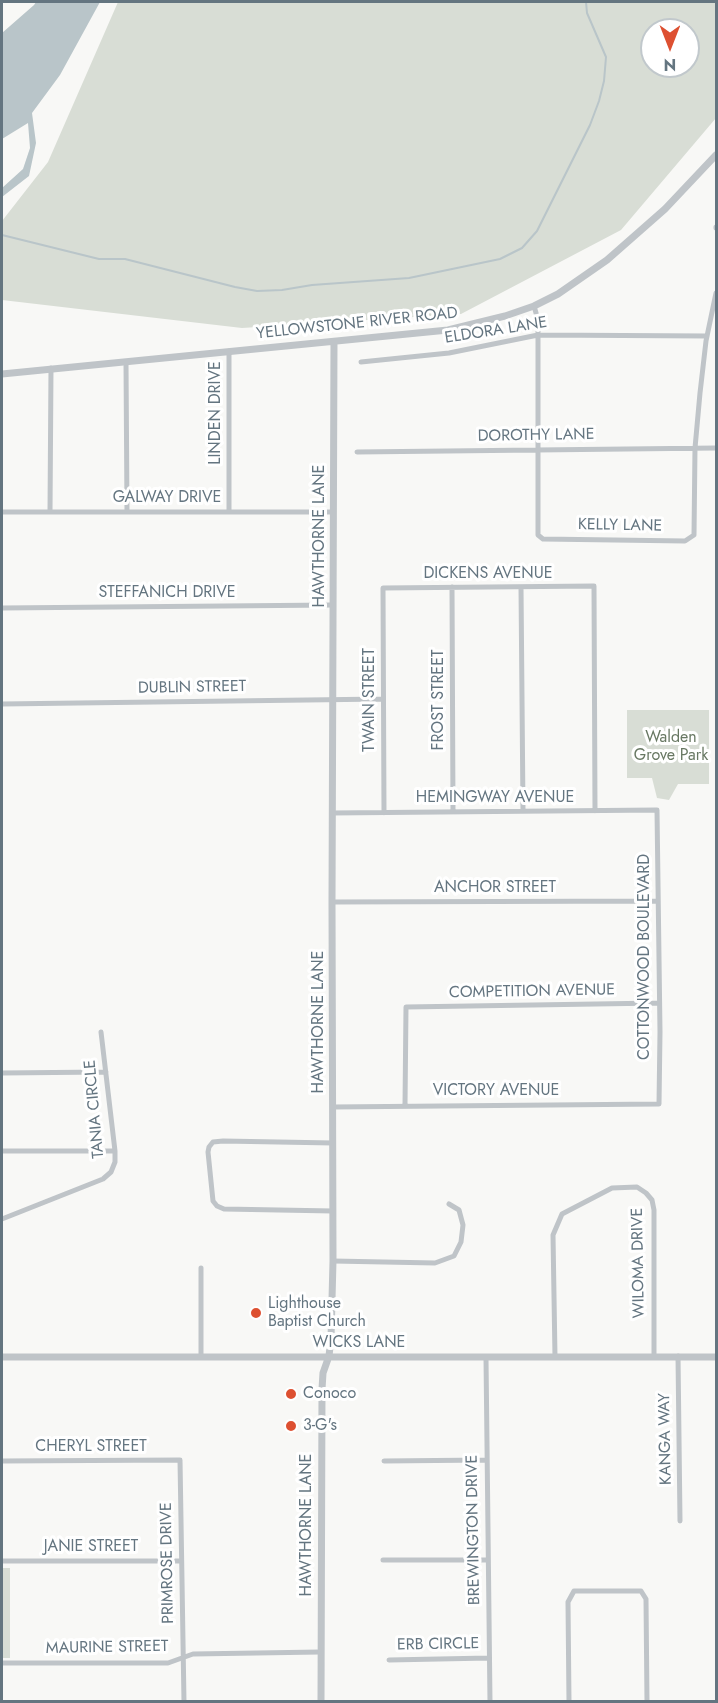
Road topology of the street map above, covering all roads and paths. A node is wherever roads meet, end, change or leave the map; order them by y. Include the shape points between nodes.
1 (717, 155) edge
2 (717, 293) edge
3 (534, 306) junction
4 (538, 335) junction
5 (707, 336) junction
6 (334, 342) junction
7 (229, 351) junction
8 (126, 362) junction
9 (361, 362) dead end
10 (51, 368) junction
11 (2, 374) edge
12 (695, 448) junction
13 (717, 448) edge
14 (538, 449) junction
15 (357, 452) dead end
16 (2, 512) edge
17 (50, 512) junction
18 (127, 512) junction
19 (230, 512) junction
20 (333, 512) junction
21 (452, 587) junction
22 (521, 587) junction
23 (383, 588) joint
24 (333, 605) junction
25 (2, 608) edge
26 (383, 699) junction
27 (334, 700) junction
28 (2, 704) edge
29 (657, 810) joint
30 (595, 811) junction
31 (453, 812) junction
32 (523, 812) junction
33 (332, 813) junction
34 (384, 813) junction
35 (658, 901) junction
36 (332, 902) junction
37 (659, 1003) junction
38 (101, 1032) dead end
39 (106, 1072) junction
40 (2, 1073) edge
41 (659, 1104) joint
42 (405, 1105) junction
43 (333, 1107) junction
44 (333, 1143) junction
45 (115, 1150) junction
46 (2, 1151) edge
47 (449, 1204) dead end
48 (333, 1211) junction
49 (2, 1219) edge
50 (333, 1261) junction
51 (201, 1268) dead end
52 (201, 1356) junction
53 (329, 1356) junction
54 (654, 1356) junction
55 (678, 1356) junction
56 (2, 1357) edge
57 (555, 1357) junction
58 (717, 1357) edge
59 (486, 1358) junction
60 (180, 1460) joint
61 (487, 1460) junction
62 (2, 1461) edge
63 (384, 1461) dead end
64 (680, 1521) dead end
65 (383, 1560) dead end
66 (488, 1560) junction
67 (2, 1561) edge
68 (181, 1561) junction
69 (320, 1652) junction
70 (183, 1657) junction
71 (489, 1658) junction
72 (388, 1660) dead end
73 (2, 1663) edge
74 (184, 1701) edge
75 (321, 1701) edge
76 (490, 1701) edge
77 (569, 1701) edge
78 (646, 1701) edge

1 - 3 street, YELLOWSTONE RIVER ROAD via 623,247 581,279
2 - 5 street
3 - 4 street
3 - 6 street, YELLOWSTONE RIVER ROAD via 448,330
4 - 5 street, ELDORA LANE
4 - 9 street, ELDORA LANE via 449,353
4 - 14 street
5 - 12 street
6 - 7 street, YELLOWSTONE RIVER ROAD
6 - 20 street, HAWTHORNE LANE
7 - 8 street, YELLOWSTONE RIVER ROAD
7 - 19 street, LINDEN DRIVE
8 - 10 street, YELLOWSTONE RIVER ROAD
8 - 18 street
10 - 11 street, YELLOWSTONE RIVER ROAD
10 - 17 street
12 - 13 street, DOROTHY LANE
12 - 14 street, DOROTHY LANE
12 - 14 street, KELLY LANE via 694,535 686,541 543,539 538,535
14 - 15 street, DOROTHY LANE
16 - 17 street, GALWAY DRIVE
17 - 18 street, GALWAY DRIVE
18 - 19 street, GALWAY DRIVE
19 - 20 street, GALWAY DRIVE
20 - 24 street, HAWTHORNE LANE
21 - 22 street, DICKENS AVENUE
21 - 23 street, DICKENS AVENUE
21 - 31 street, FROST STREET
22 - 30 street, DICKENS AVENUE via 594,586
22 - 32 street
23 - 26 street, TWAIN STREET
24 - 25 street, STEFFANICH DRIVE
24 - 27 street, HAWTHORNE LANE
26 - 27 street, DUBLIN STREET
26 - 34 street, TWAIN STREET
27 - 28 street, DUBLIN STREET
27 - 33 street, HAWTHORNE LANE
29 - 30 street, HEMINGWAY AVENUE
29 - 35 street, COTTONWOOD BOULEVARD
30 - 32 street, HEMINGWAY AVENUE
31 - 32 street, HEMINGWAY AVENUE
31 - 34 street, HEMINGWAY AVENUE
33 - 34 street, HEMINGWAY AVENUE
33 - 36 street, HAWTHORNE LANE
35 - 36 street, ANCHOR STREET
35 - 37 street, COTTONWOOD BOULEVARD
36 - 43 street, HAWTHORNE LANE
37 - 41 street, COTTONWOOD BOULEVARD
37 - 42 street, COMPETITION AVENUE via 406,1007
38 - 39 street, TANIA CIRCLE
39 - 40 street
39 - 45 street, TANIA CIRCLE
41 - 42 street, VICTORY AVENUE
42 - 43 street, VICTORY AVENUE
43 - 44 street, HAWTHORNE LANE
44 - 48 street, HAWTHORNE LANE
44 - 48 street via 213,1142 208,1152 213,1201 217,1206
45 - 46 street
45 - 49 street, TANIA CIRCLE via 111,1172 103,1179
47 - 50 street via 459,1210 462,1225 461,1242 454,1256 435,1263
48 - 50 street, HAWTHORNE LANE
50 - 53 street, HAWTHORNE LANE
51 - 52 street
52 - 53 street, WICKS LANE
52 - 56 street, WICKS LANE
53 - 59 street, WICKS LANE
53 - 69 street, HAWTHORNE LANE via 322,1389
54 - 55 street, WICKS LANE
54 - 57 street, WICKS LANE
54 - 57 street, WILOMA DRIVE via 654,1210 652,1200 637,1187 612,1188 562,1214 553,1235
55 - 58 street, WICKS LANE
55 - 64 street, KANGA WAY
57 - 59 street, WICKS LANE
59 - 61 street, BREWINGTON DRIVE
60 - 62 street, CHERYL STREET
60 - 68 street, PRIMROSE DRIVE
61 - 63 street
61 - 66 street, BREWINGTON DRIVE
65 - 66 street
66 - 71 street, BREWINGTON DRIVE
67 - 68 street, JANIE STREET
68 - 70 street, PRIMROSE DRIVE
69 - 70 street, MAURINE STREET
69 - 75 street, HAWTHORNE LANE
70 - 73 street, MAURINE STREET via 168,1663
70 - 74 street, PRIMROSE DRIVE
71 - 72 street, ERB CIRCLE
71 - 76 street, BREWINGTON DRIVE
77 - 78 street via 568,1602 574,1591 640,1591 646,1599

